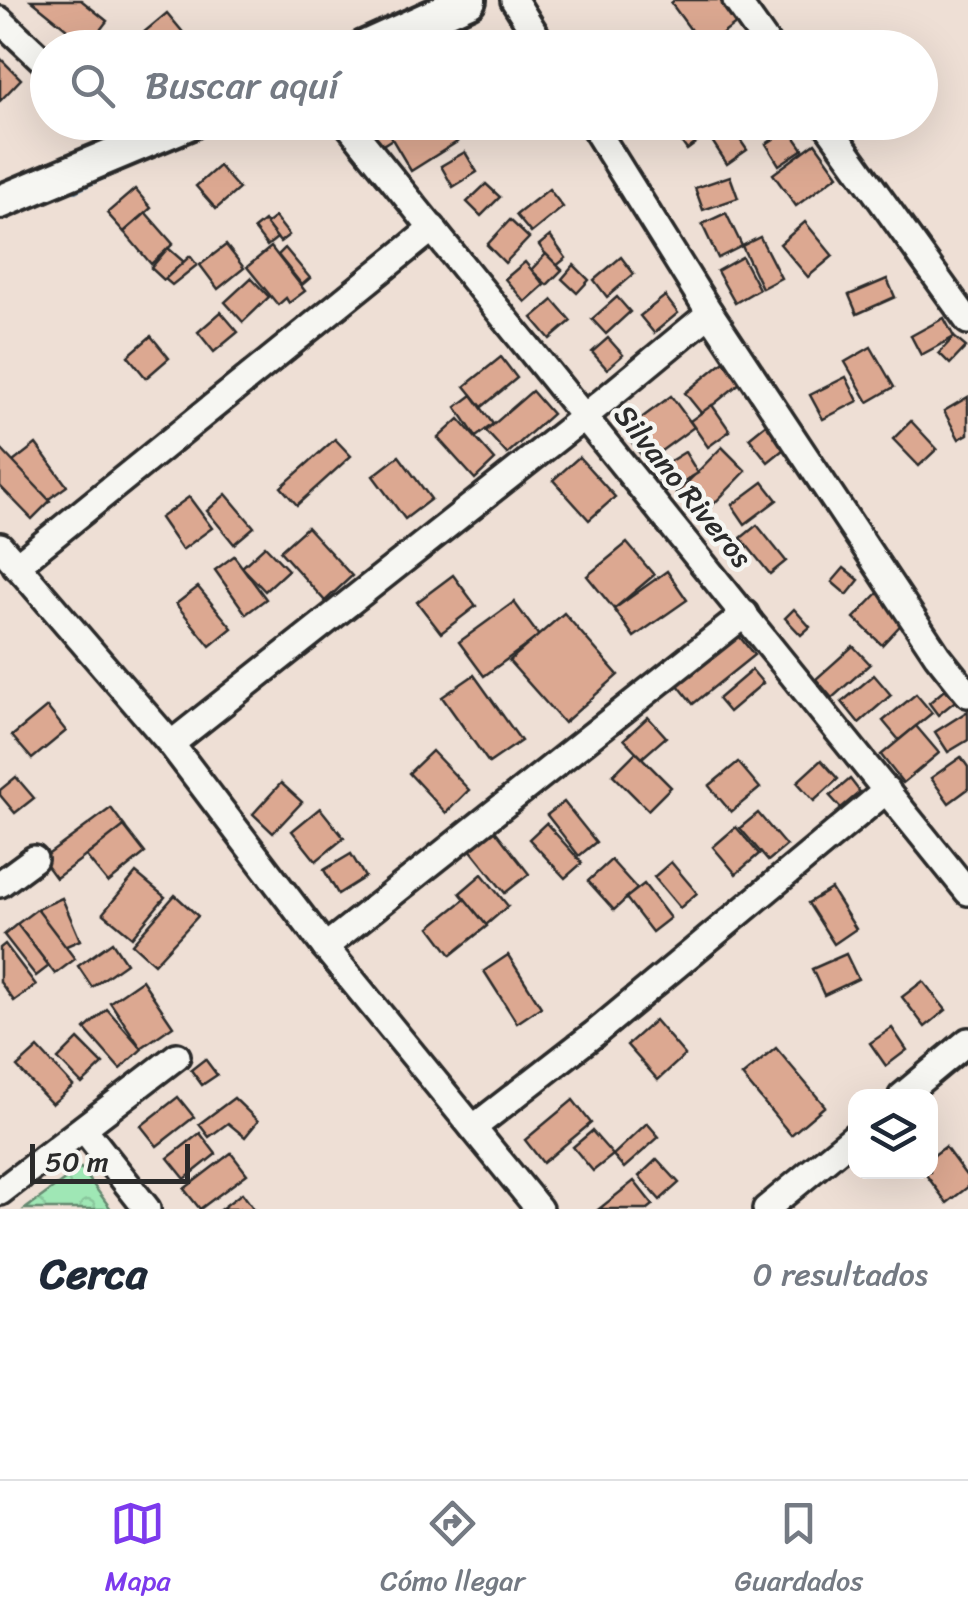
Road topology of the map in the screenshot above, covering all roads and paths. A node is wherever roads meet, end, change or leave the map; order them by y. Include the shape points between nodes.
1 (514, 0) edge
2 (736, 0) edge
3 (445, 8) edge
4 (0, 20) edge
5 (400, 30) edge
6 (533, 30) edge
7 (757, 30) edge
8 (30, 48) edge
9 (127, 140) edge
10 (152, 140) edge
11 (361, 140) edge
12 (602, 140) edge
13 (838, 140) edge
14 (135, 148) junction
15 (0, 202) edge
16 (434, 228) junction
17 (710, 313) junction
18 (968, 320) edge
19 (584, 417) junction
20 (8, 556) edge
21 (745, 614) junction
22 (968, 694) edge
23 (171, 744) junction
24 (887, 790) junction
25 (34, 858) dead end
26 (0, 884) edge
27 (968, 892) edge
28 (325, 947) junction
29 (968, 1042) edge
30 (177, 1056) dead end
31 (911, 1089) edge
32 (472, 1128) junction
33 (84, 1129) junction
34 (848, 1141) edge
35 (0, 1192) edge
36 (147, 1209) edge
37 (539, 1209) edge
38 (766, 1209) edge

1 - 6 street
2 - 7 street
3 - 5 main road
4 - 8 street
9 - 14 street
10 - 14 main road
11 - 16 street, Silvano Riveros
12 - 17 street
13 - 18 street
14 - 15 main road
16 - 19 street, Silvano Riveros
16 - 20 street
17 - 19 street
17 - 22 street
19 - 21 street, Silvano Riveros
19 - 23 street
20 - 23 street
21 - 24 street, Silvano Riveros
21 - 28 street
23 - 28 street
24 - 27 street, Silvano Riveros
24 - 32 street
25 - 26 street
28 - 32 street
29 - 31 street
30 - 33 street
32 - 37 street
33 - 35 street
33 - 36 street
34 - 38 street

